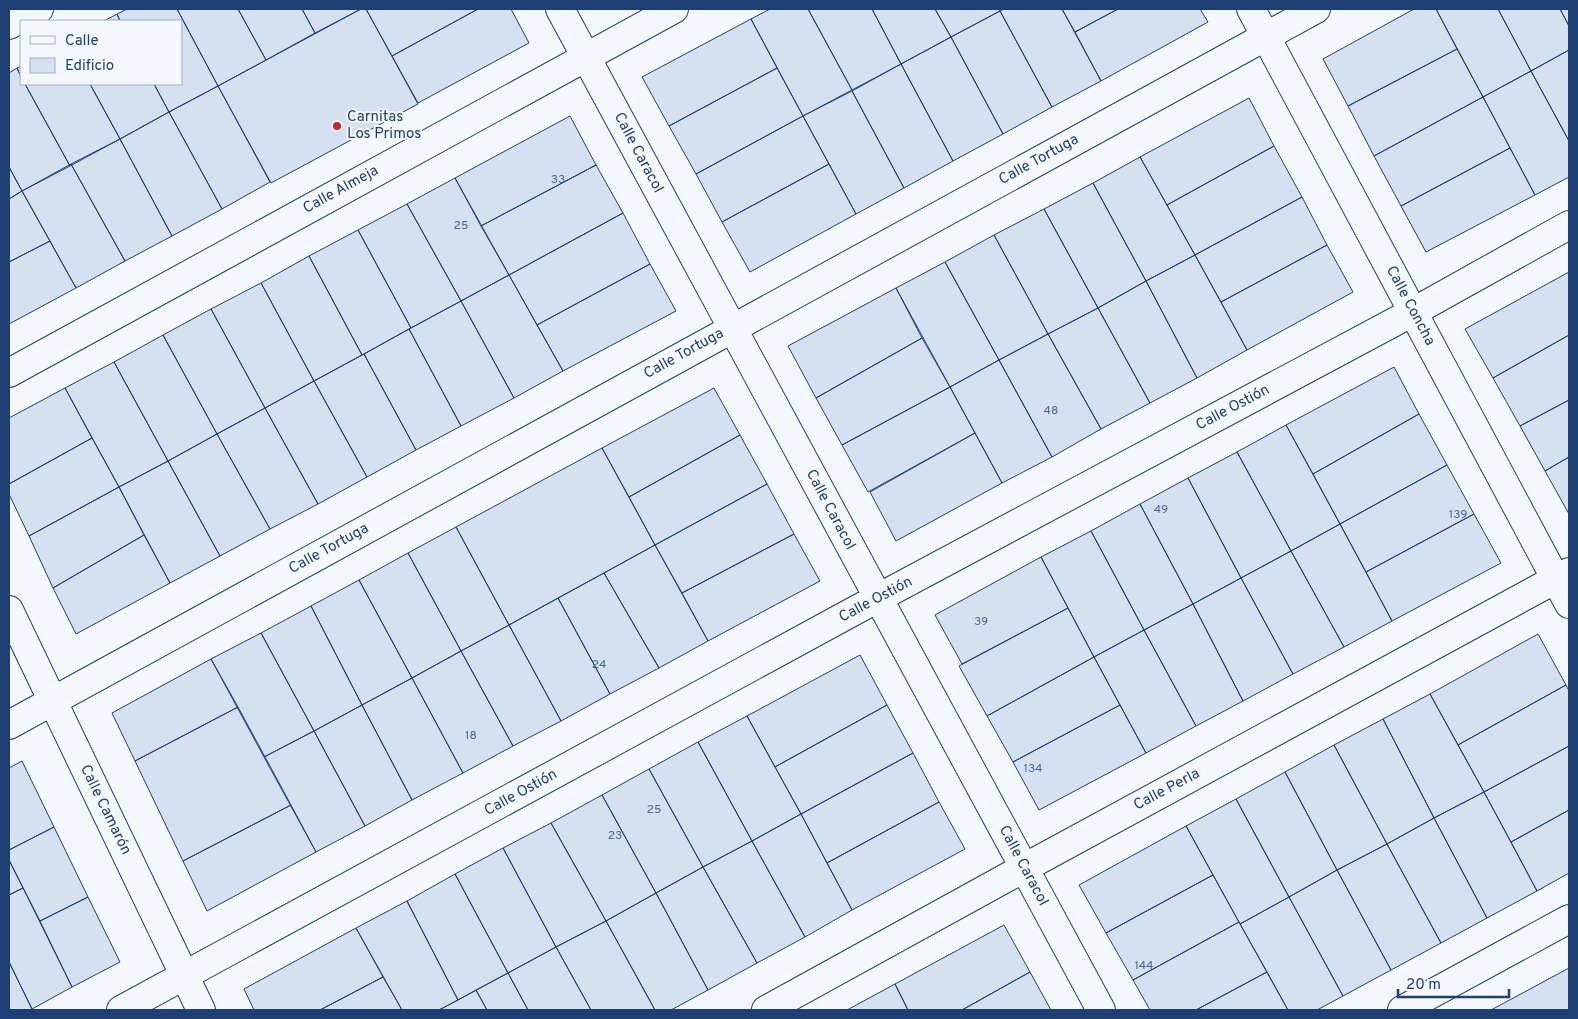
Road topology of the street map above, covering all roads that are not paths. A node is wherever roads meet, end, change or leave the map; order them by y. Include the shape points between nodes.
1 (38, 9) edge
2 (560, 9) edge
3 (674, 9) edge
4 (1251, 9) edge
5 (1316, 9) edge
6 (9, 25) edge
7 (1266, 36) junction
8 (586, 56) junction
9 (1569, 225) edge
10 (1413, 312) junction
11 (732, 327) junction
12 (9, 372) edge
13 (1563, 575) edge
14 (878, 598) junction
15 (1569, 604) edge
16 (9, 610) edge
17 (53, 702) junction
18 (9, 725) edge
19 (1024, 868) junction
20 (1569, 919) edge
21 (185, 977) junction
22 (121, 1010) edge
23 (201, 1010) edge
24 (766, 1010) edge
25 (1101, 1010) edge
26 (1402, 1010) edge

1 - 6 street
2 - 8 street, Calle Caracol
3 - 8 street, Calle Almeja
4 - 7 street, Calle Concha
5 - 7 street, Calle Tortuga
7 - 10 street, Calle Concha
7 - 11 street, Calle Tortuga
8 - 11 street, Calle Caracol
8 - 12 street, Calle Almeja
9 - 10 street, Calle Ostión
10 - 13 street, Calle Concha
10 - 14 street, Calle Ostión
11 - 14 street, Calle Caracol
11 - 17 street, Calle Tortuga
13 - 15 street, Calle Concha
13 - 19 street, Calle Perla
14 - 19 street, Calle Caracol
14 - 21 street, Calle Ostión
16 - 17 street, Calle Camarón
17 - 18 street, Calle Tortuga
17 - 21 street, Calle Camarón
19 - 24 street, Calle Perla
19 - 25 street, Calle Caracol
20 - 26 street
21 - 22 street, Calle Ostión
21 - 23 street, Calle Camarón

